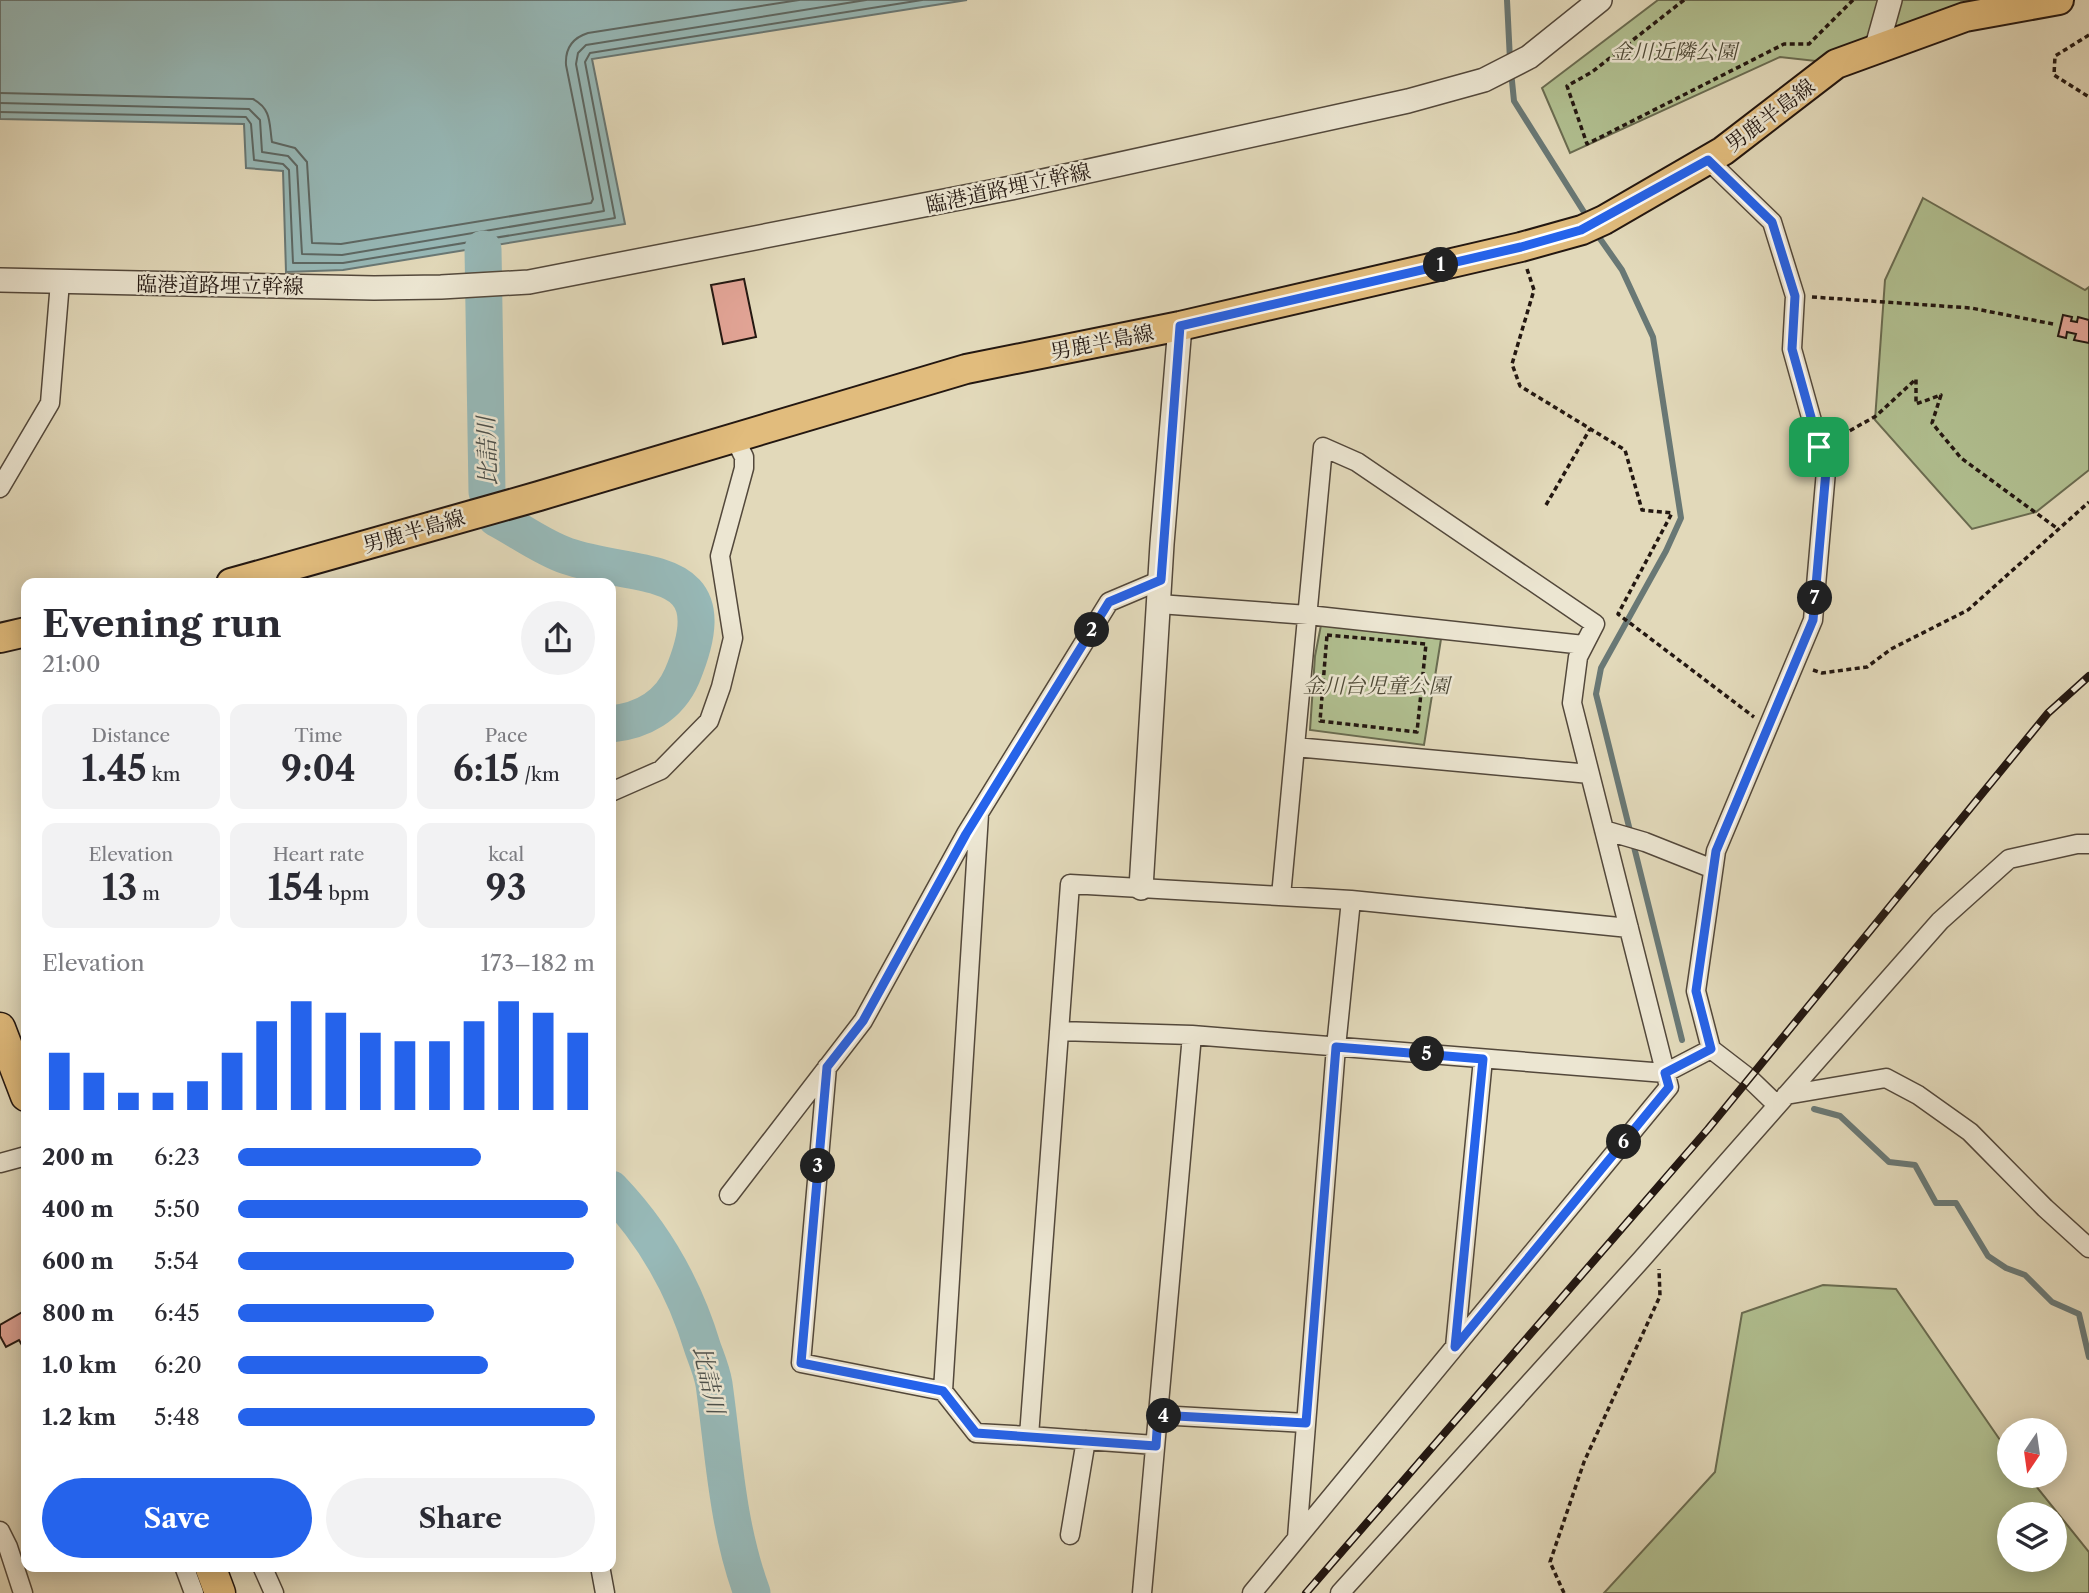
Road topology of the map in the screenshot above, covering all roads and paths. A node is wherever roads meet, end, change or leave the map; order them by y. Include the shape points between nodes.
1 (1600, 0) edge
2 (1684, 0) edge
3 (1853, 0) edge
4 (1890, 0) edge
5 (2059, 0) edge
6 (2089, 34) edge
7 (1876, 50) junction
8 (2089, 97) edge
9 (1708, 160) junction
10 (1521, 247) junction
11 (0, 280) edge
12 (60, 282) junction
13 (1795, 296) junction
14 (2053, 324) dead end
15 (1180, 326) junction
16 (1590, 429) junction
17 (734, 437) junction
18 (1819, 447) junction
19 (0, 488) edge
20 (2089, 502) edge
21 (1546, 505) dead end
22 (2058, 529) junction
23 (249, 578) edge
24 (1161, 580) junction
25 (1159, 604) junction
26 (1307, 615) junction
27 (21, 633) edge
28 (0, 638) edge
29 (1584, 645) junction
30 (1794, 664) junction
31 (1768, 728) junction
32 (1417, 732) joint
33 (1295, 747) junction
34 (1590, 774) junction
35 (616, 790) edge
36 (979, 814) junction
37 (1604, 830) junction
38 (2089, 844) edge
39 (1713, 869) junction
40 (1141, 888) junction
41 (1281, 896) junction
42 (1351, 900) junction
43 (1629, 928) junction
44 (0, 1028) edge
45 (1059, 1031) junction
46 (1192, 1035) junction
47 (1336, 1047) junction
48 (1711, 1049) junction
49 (1483, 1059) junction
50 (827, 1067) junction
51 (1665, 1073) junction
52 (21, 1083) edge
53 (1782, 1100) junction
54 (21, 1157) edge
55 (0, 1163) edge
56 (729, 1195) dead end
57 (1657, 1242) junction
58 (2089, 1248) edge
59 (1455, 1347) junction
60 (943, 1391) junction
61 (1158, 1415) junction
62 (1306, 1423) junction
63 (1028, 1436) junction
64 (1086, 1440) junction
65 (1156, 1446) junction
66 (0, 1531) edge
67 (1070, 1535) dead end
68 (1297, 1538) junction
69 (186, 1572) edge
70 (212, 1572) edge
71 (265, 1572) edge
72 (601, 1572) edge
73 (23, 1593) edge
74 (194, 1593) edge
75 (220, 1593) edge
76 (274, 1593) edge
77 (605, 1593) edge
78 (1142, 1593) edge
79 (1252, 1593) edge
80 (1340, 1593) edge
81 (1564, 1593) edge

1 - 12 street, 臨港道路埋立幹線 via 1529,57 1484,80 1408,101 1011,188 528,282 441,287
2 - 3 path via 1592,72 1567,86 1587,144 1784,44 1809,44
4 - 7 street
5 - 7 main road, 男鹿半島線 via 1965,17
6 - 8 path via 2055,56 2054,75
7 - 9 main road, 男鹿半島線 via 1836,64
9 - 10 main road, 男鹿半島線 via 1593,225
9 - 13 street via 1772,222
10 - 15 main road, 男鹿半島線
10 - 16 path via 1534,290 1512,364 1520,386
11 - 12 street, 臨港道路埋立幹線
12 - 19 street via 50,403
13 - 14 path via 1971,308
13 - 18 street via 1792,349
15 - 17 main road, 男鹿半島線 via 966,369
15 - 24 street
16 - 21 path
16 - 31 path via 1625,450 1642,510 1672,513 1618,614
17 - 23 main road, 男鹿半島線
17 - 35 street via 744,468 720,556 733,638 721,687 709,721 669,764
18 - 22 path via 1876,416 1916,379 1916,404 1941,396 1933,423 1961,458
18 - 30 street via 1826,471 1813,620
20 - 22 path
22 - 30 path via 1968,610 1891,649 1867,667 1822,673
24 - 25 street
24 - 36 street via 1109,602
25 - 26 street
25 - 40 street
26 - 29 street
26 - 29 street via 1323,447 1357,462 1595,624
26 - 33 street
27 - 28 main road
29 - 34 street via 1572,703
30 - 31 street
31 - 39 street via 1716,851
32 - 32 path via 1320,721 1326,635 1426,644
33 - 34 street
33 - 41 street
34 - 37 street
36 - 50 street via 863,1021
36 - 60 street
37 - 39 street
37 - 43 street
38 - 53 street via 2009,859 1940,920
39 - 48 street via 1696,991
40 - 41 street
40 - 45 street via 1070,884
41 - 42 street
42 - 43 street
42 - 47 street
43 - 51 street
44 - 52 highway
45 - 46 street
45 - 63 street
46 - 47 street
46 - 61 street
47 - 49 street
47 - 62 street
48 - 51 street
48 - 53 street
49 - 51 street
49 - 59 street
50 - 56 street
50 - 60 street via 801,1363
51 - 59 street via 1669,1087
53 - 57 street
53 - 58 street via 1886,1078 1970,1132
54 - 55 street
57 - 80 street
57 - 81 path via 1660,1296 1584,1462 1550,1562
59 - 68 street
60 - 63 street via 976,1433
61 - 62 street
61 - 65 street
62 - 68 street
63 - 64 street
64 - 65 street
64 - 67 street
65 - 78 street
66 - 73 street
68 - 79 street
69 - 74 street
70 - 75 highway
71 - 76 street
72 - 77 street

